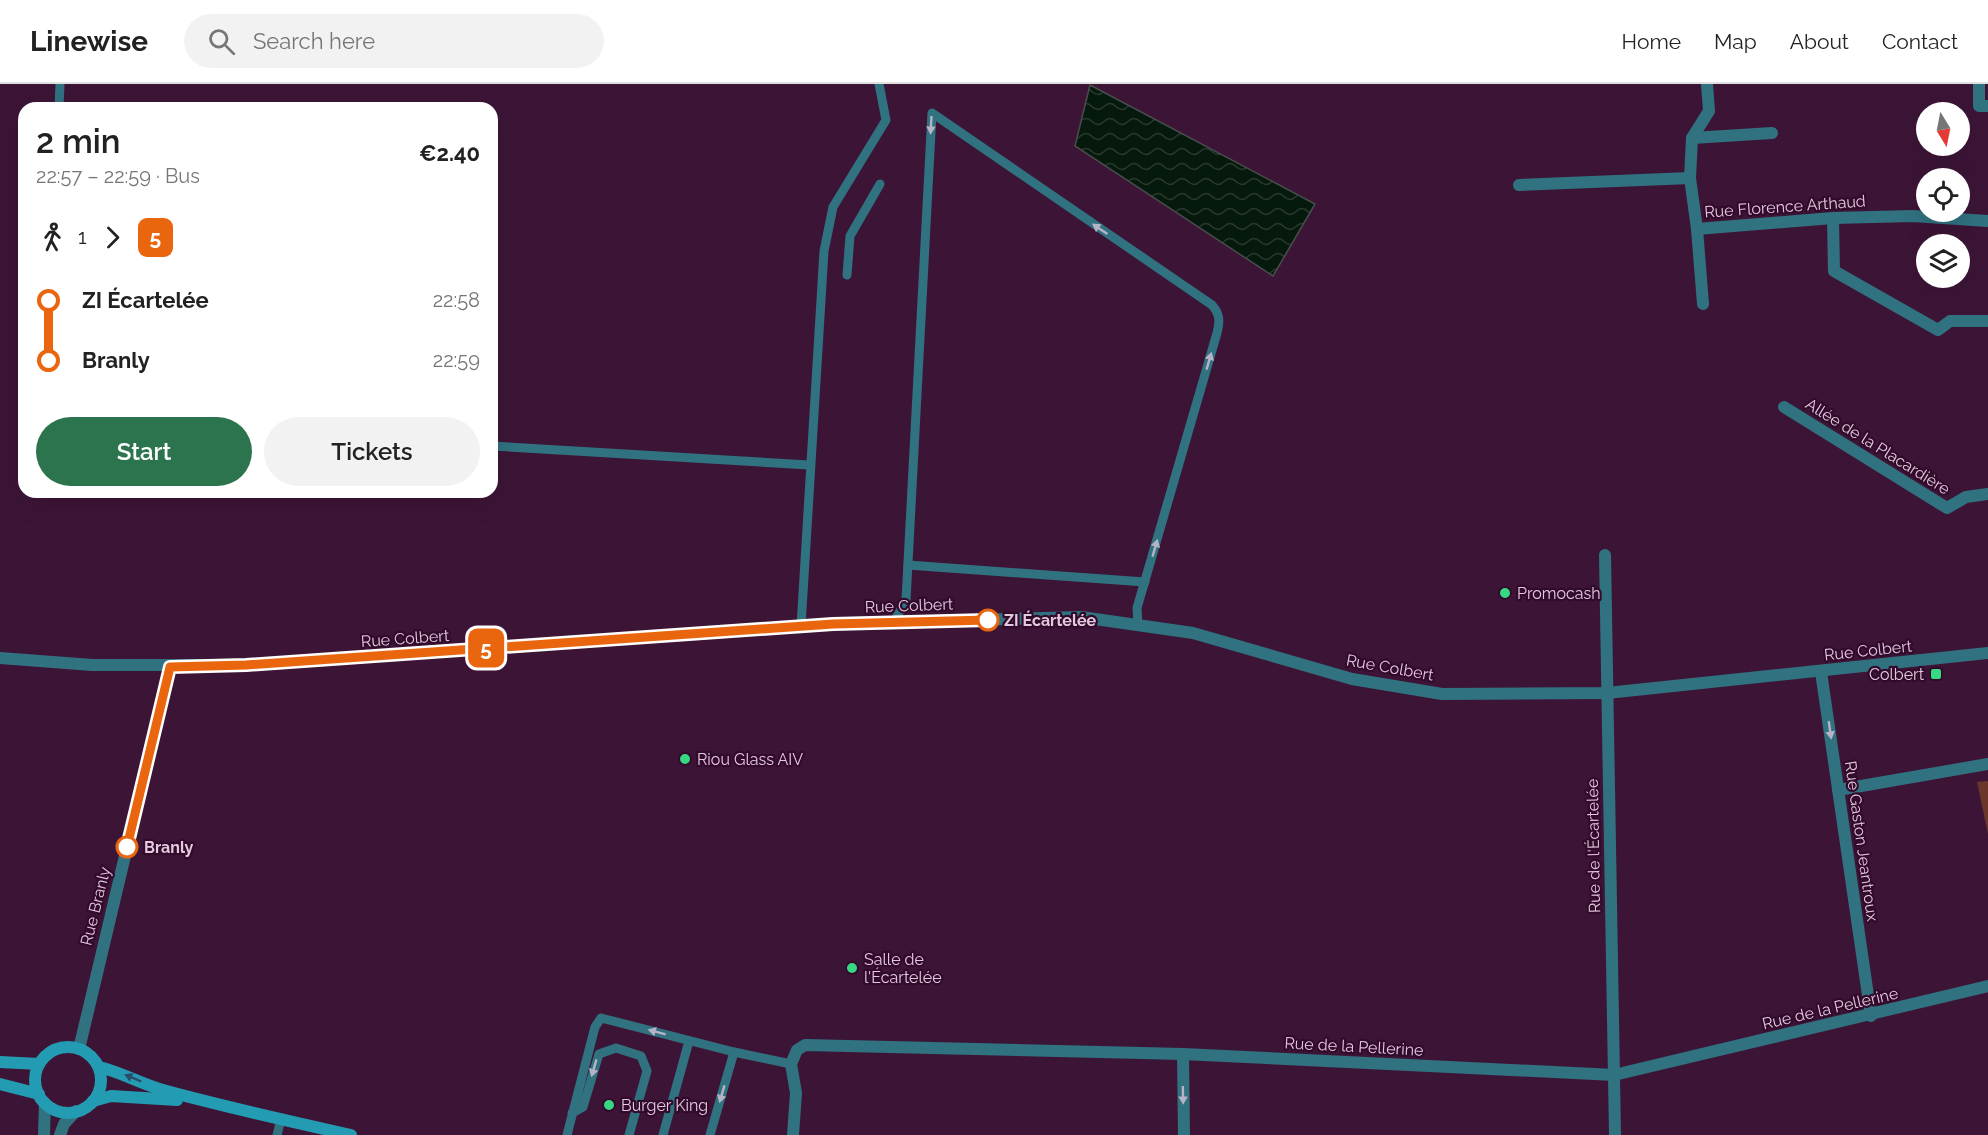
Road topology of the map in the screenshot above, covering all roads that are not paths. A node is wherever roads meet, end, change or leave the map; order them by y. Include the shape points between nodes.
1 (60, 84) edge
2 (879, 84) edge
3 (1707, 84) edge
4 (1979, 84) edge
5 (59, 102) edge
6 (1988, 106) edge
7 (1772, 134) dead end
8 (1692, 138) junction
9 (1690, 178) junction
10 (880, 184) dead end
11 (1519, 185) dead end
12 (1833, 218) junction
13 (1988, 221) edge
14 (1697, 229) junction
15 (847, 275) dead end
16 (1703, 304) dead end
17 (1988, 321) edge
18 (1784, 407) dead end
19 (498, 446) edge
20 (810, 465) junction
21 (1988, 494) edge
22 (1605, 555) dead end
23 (908, 565) junction
24 (1145, 582) junction
25 (894, 622) junction
26 (1138, 625) junction
27 (801, 626) junction
28 (1988, 653) edge
29 (0, 658) edge
30 (170, 667) junction
31 (1821, 672) junction
32 (1607, 693) junction
33 (1988, 764) edge
34 (1838, 790) junction
35 (1988, 986) edge
36 (1871, 1016) junction
37 (689, 1041) junction
38 (79, 1049) junction
39 (734, 1052) junction
40 (1183, 1054) junction
41 (0, 1062) edge
42 (39, 1064) junction
43 (791, 1064) junction
44 (99, 1067) junction
45 (1614, 1075) junction
46 (0, 1084) edge
47 (42, 1098) junction
48 (93, 1101) junction
49 (208, 1103) junction
50 (76, 1112) junction
51 (572, 1113) junction
52 (281, 1119) junction
53 (301, 1129) edge
54 (44, 1135) edge
55 (60, 1135) edge
56 (277, 1135) edge
57 (351, 1135) edge
58 (567, 1135) edge
59 (629, 1135) edge
60 (663, 1135) edge
61 (710, 1135) edge
62 (793, 1135) edge
63 (1184, 1135) edge
64 (1615, 1135) edge

1 - 5 lane
2 - 20 lane via 886,120 833,207 824,250
3 - 8 street via 1708,111
4 - 6 street via 1979,106
7 - 8 street
8 - 9 street, Rue Florence Arthaud
9 - 11 street
9 - 14 street, Rue Florence Arthaud
10 - 15 lane via 850,236
12 - 13 street, Rue Florence Arthaud via 1912,216
12 - 14 street, Rue Florence Arthaud
12 - 17 street via 1834,271 1938,330 1950,321
14 - 16 street
18 - 21 street, Allée de la Placardière via 1947,508 1966,497
19 - 20 lane
20 - 27 lane
22 - 32 street, Rue de l'Écartelée
23 - 24 lane
24 -> 23 lane via 1220,323 1218,312 932,113
23 - 25 lane via 906,600
24 - 26 lane via 1137,608
25 - 26 street, Rue Colbert via 1081,617
25 - 27 street, Rue Colbert
26 - 32 street, Rue Colbert via 1192,633 1352,679 1442,694
27 - 30 street, Rue Colbert
28 - 31 street, Rue Colbert
29 - 30 street, Rue Colbert
30 - 38 street, Rue Branly
31 - 32 street, Rue Colbert via 1805,670
31 -> 34 street, Rue Gaston Jeantroux
32 - 45 street, Rue de l'Écartelée
33 - 34 street
34 - 36 street, Rue Gaston Jeantroux
35 - 36 street, Rue de la Pellerine
36 - 45 street, Rue de la Pellerine
37 - 39 lane
37 -> 51 lane via 601,1018
37 - 60 lane
38 - 42 main road via 61,1048
38 - 44 main road
39 - 43 lane
39 -> 61 lane
40 - 43 street, Rue de la Pellerine via 805,1045 797,1050
40 - 45 street, Rue de la Pellerine
40 -> 63 street
41 - 42 main road
42 - 47 main road via 36,1079
43 - 62 street via 796,1093
44 - 48 main road via 101,1085
49 -> 44 main road
45 - 64 street, Rue de l'Écartelée
46 - 47 main road
47 - 50 main road via 59,1111
47 - 54 street
48 - 49 main road via 111,1096
48 - 50 main road
49 - 52 main road
50 - 55 street
51 - 58 lane
59 -> 51 lane via 648,1071 641,1056 616,1048 599,1054 583,1107
52 - 53 main road
52 - 56 lane
53 - 57 main road

